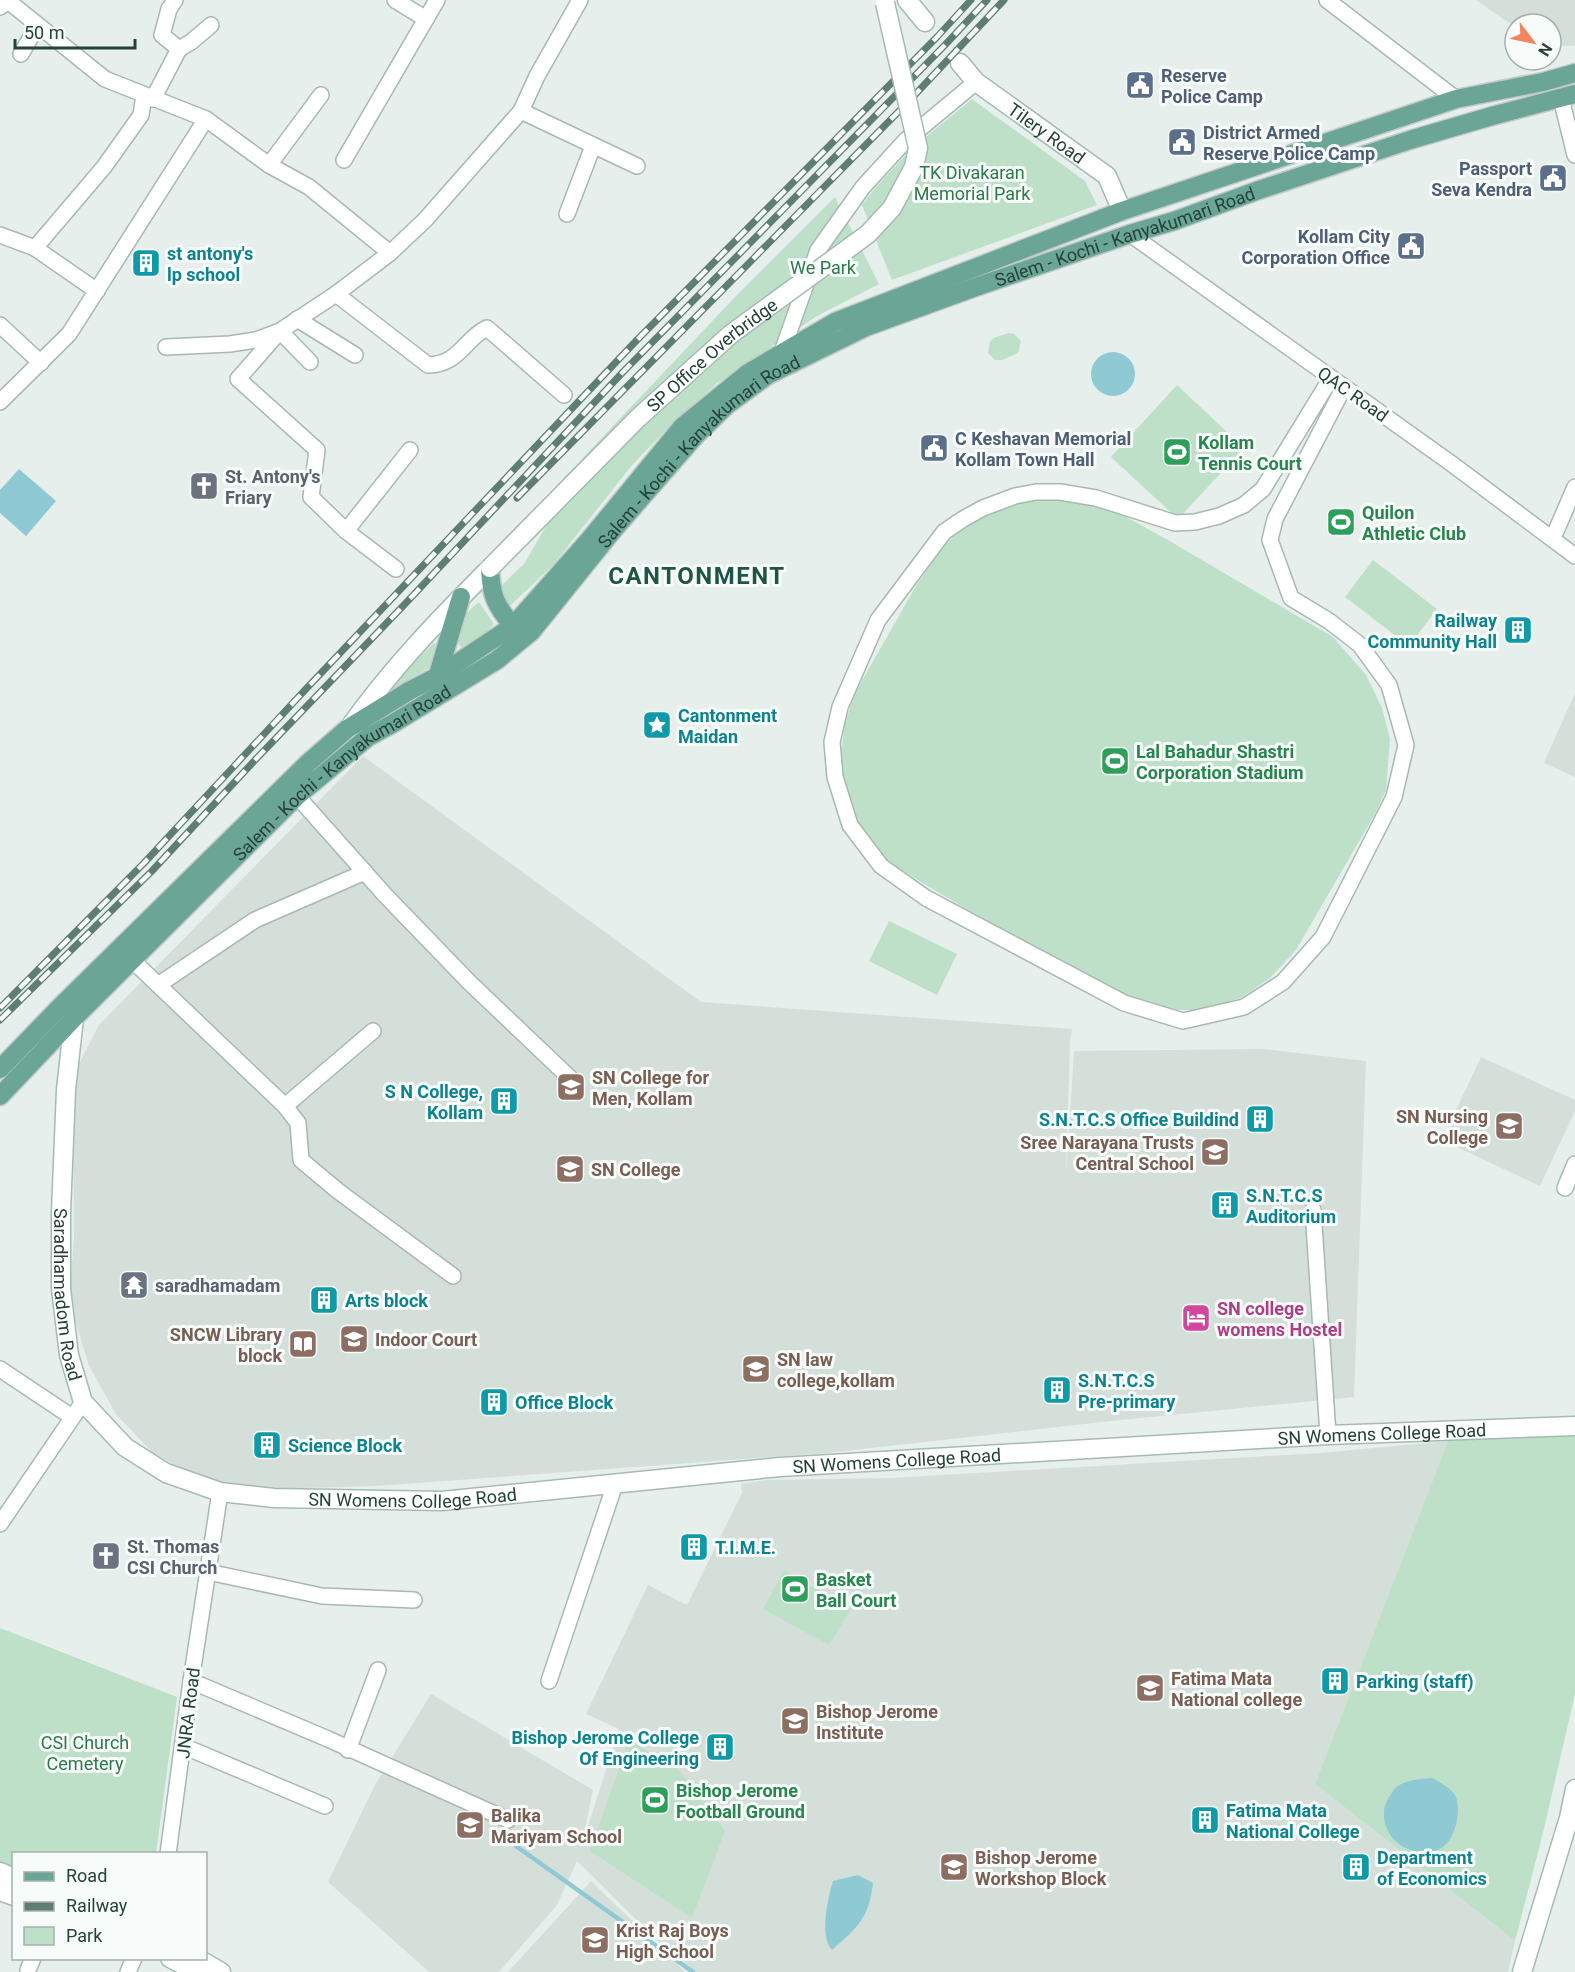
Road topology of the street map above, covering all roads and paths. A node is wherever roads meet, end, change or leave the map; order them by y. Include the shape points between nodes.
1 (175, 0) edge
2 (395, 0) edge
3 (437, 0) edge
4 (580, 0) edge
5 (884, 0) edge
6 (907, 0) edge
7 (1327, 0) edge
8 (21, 4) edge
9 (0, 7) edge
10 (426, 19) junction
11 (925, 22) dead end
12 (38, 25) junction
13 (211, 25) dead end
14 (179, 49) junction
15 (21, 54) dead end
16 (960, 63) dead end
17 (1575, 73) edge
18 (976, 82) junction
19 (321, 94) dead end
20 (1568, 96) edge
21 (149, 97) junction
22 (1456, 99) junction
23 (521, 111) junction
24 (206, 119) junction
25 (593, 146) junction
26 (1575, 154) edge
27 (344, 160) dead end
28 (269, 165) junction
29 (637, 166) dead end
30 (1122, 211) junction
31 (567, 214) dead end
32 (1130, 234) junction
33 (0, 235) edge
34 (35, 248) junction
35 (390, 253) junction
36 (97, 291) junction
37 (336, 294) junction
38 (297, 319) junction
39 (0, 325) edge
40 (280, 331) junction
41 (166, 347) dead end
42 (782, 352) junction
43 (355, 355) dead end
44 (310, 362) dead end
45 (41, 363) junction
46 (1337, 382) junction
47 (564, 395) dead end
48 (0, 402) edge
49 (410, 450) dead end
50 (1575, 487) edge
51 (346, 531) junction
52 (1553, 538) junction
53 (1575, 556) edge
54 (490, 567) junction
55 (396, 569) dead end
56 (461, 597) junction
57 (513, 626) junction
58 (438, 676) junction
59 (430, 699) junction
60 (347, 729) junction
61 (297, 796) junction
62 (365, 872) junction
63 (132, 960) junction
64 (158, 985) junction
65 (66, 1013) junction
66 (373, 1031) dead end
67 (0, 1069) edge
68 (572, 1080) dead end
69 (0, 1096) edge
70 (285, 1106) junction
71 (1575, 1164) edge
72 (1565, 1188) dead end
73 (1313, 1210) dead end
74 (453, 1276) dead end
75 (0, 1369) edge
76 (83, 1402) junction
77 (72, 1417) junction
78 (1575, 1426) edge
79 (1328, 1435) junction
80 (615, 1484) junction
81 (220, 1492) junction
82 (0, 1524) edge
83 (208, 1572) junction
84 (414, 1600) dead end
85 (378, 1670) dead end
86 (190, 1681) junction
87 (549, 1681) dead end
88 (183, 1746) junction
89 (348, 1750) junction
90 (1575, 1789) edge
91 (325, 1806) dead end
92 (508, 1820) dead end
93 (168, 1852) edge
94 (172, 1960) edge
95 (199, 1960) edge
96 (197, 1972) edge
97 (221, 1972) edge
98 (1522, 1972) edge

1 - 14 street via 162,34
2 - 10 street
3 - 10 street
4 - 23 street
5 - 54 street, SP Office Overbridge, bridge via 918,148 914,167 892,208 867,234 714,349 638,417
6 - 11 street
7 - 22 street
8 - 9 street via 9,1
8 - 12 street
10 - 27 street
12 - 15 street
12 - 21 street via 105,79
13 - 14 street
14 - 21 street
16 - 18 street, Tilery Road
17 - 22 main road
18 - 30 street, Tilery Road via 1107,176
18 - 42 street via 905,141 856,196 818,249
19 - 28 street
20 - 26 street
20 - 32 main road, Salem - Kochi - Kanyakumari Road via 1413,139
21 - 24 street
21 - 34 street via 141,116 104,167
22 - 30 main road
23 - 25 street
23 - 35 street via 425,220
24 - 28 street
24 - 36 street
25 - 29 street
25 - 31 street
28 - 35 street via 309,187
30 - 42 main road via 835,322
32 - 46 street, QAC Road
32 - 59 main road, Salem - Kochi - Kanyakumari Road via 866,327 768,375 727,405 696,435 531,632 497,660
33 - 34 street
34 - 36 street
35 - 37 street
36 - 45 street via 69,334
37 - 38 street
37 - 47 street via 428,365 459,353 487,328
38 - 40 street
38 - 43 street
39 - 45 street
40 - 41 street via 230,344
40 - 44 street
40 - 51 street via 238,379 317,450 311,496
42 - 57 main road via 682,427
45 - 48 street
46 - 46 street via 1275,519 1270,540 1291,598 1360,645 1389,685 1406,745 1394,797 1323,937 1283,982 1244,1007 1183,1021 1124,1003 926,898 880,866 850,825 835,777 832,742 840,707 878,620 944,532 983,508 1036,492 1096,498 1175,523 1219,516 1244,505 1263,489
46 - 52 street, QAC Road
49 - 51 street
50 - 52 street
51 - 55 street
52 - 53 street, QAC Road
54 - 56 street, SP Office Overbridge
54 - 57 main road via 491,591 498,609
56 - 58 main road
56 - 60 street, SP Office Overbridge via 374,692
57 - 58 main road
58 - 59 main road
58 - 60 main road
59 - 61 main road, Salem - Kochi - Kanyakumari Road via 368,737
60 - 65 main road via 308,762
61 - 62 street
61 - 63 main road, Salem - Kochi - Kanyakumari Road
62 - 64 street via 255,921
62 - 68 street via 469,982
63 - 64 street
63 - 65 main road, Salem - Kochi - Kanyakumari Road
64 - 70 street
65 - 67 main road
65 - 69 main road, Salem - Kochi - Kanyakumari Road
65 - 76 street, Saradhamadom Road via 61,1288 69,1355
66 - 70 street
70 - 74 street via 297,1123 301,1160
71 - 72 street
73 - 79 street
75 - 77 street
76 - 77 street
76 - 81 street, Saradhamadom Road via 125,1447 165,1473
77 - 82 street
78 - 79 street, SN Womens College Road
79 - 80 street, SN Womens College Road via 780,1467
80 - 81 street, SN Womens College Road via 442,1501 274,1498
80 - 87 street
81 - 83 street, JNRA Road
83 - 84 street via 322,1596
83 - 86 street, JNRA Road
85 - 89 street
86 - 88 street, JNRA Road
86 - 89 street
88 - 91 street
88 - 93 street, JNRA Road
89 - 92 street
90 - 98 street
94 - 96 street
95 - 97 street

